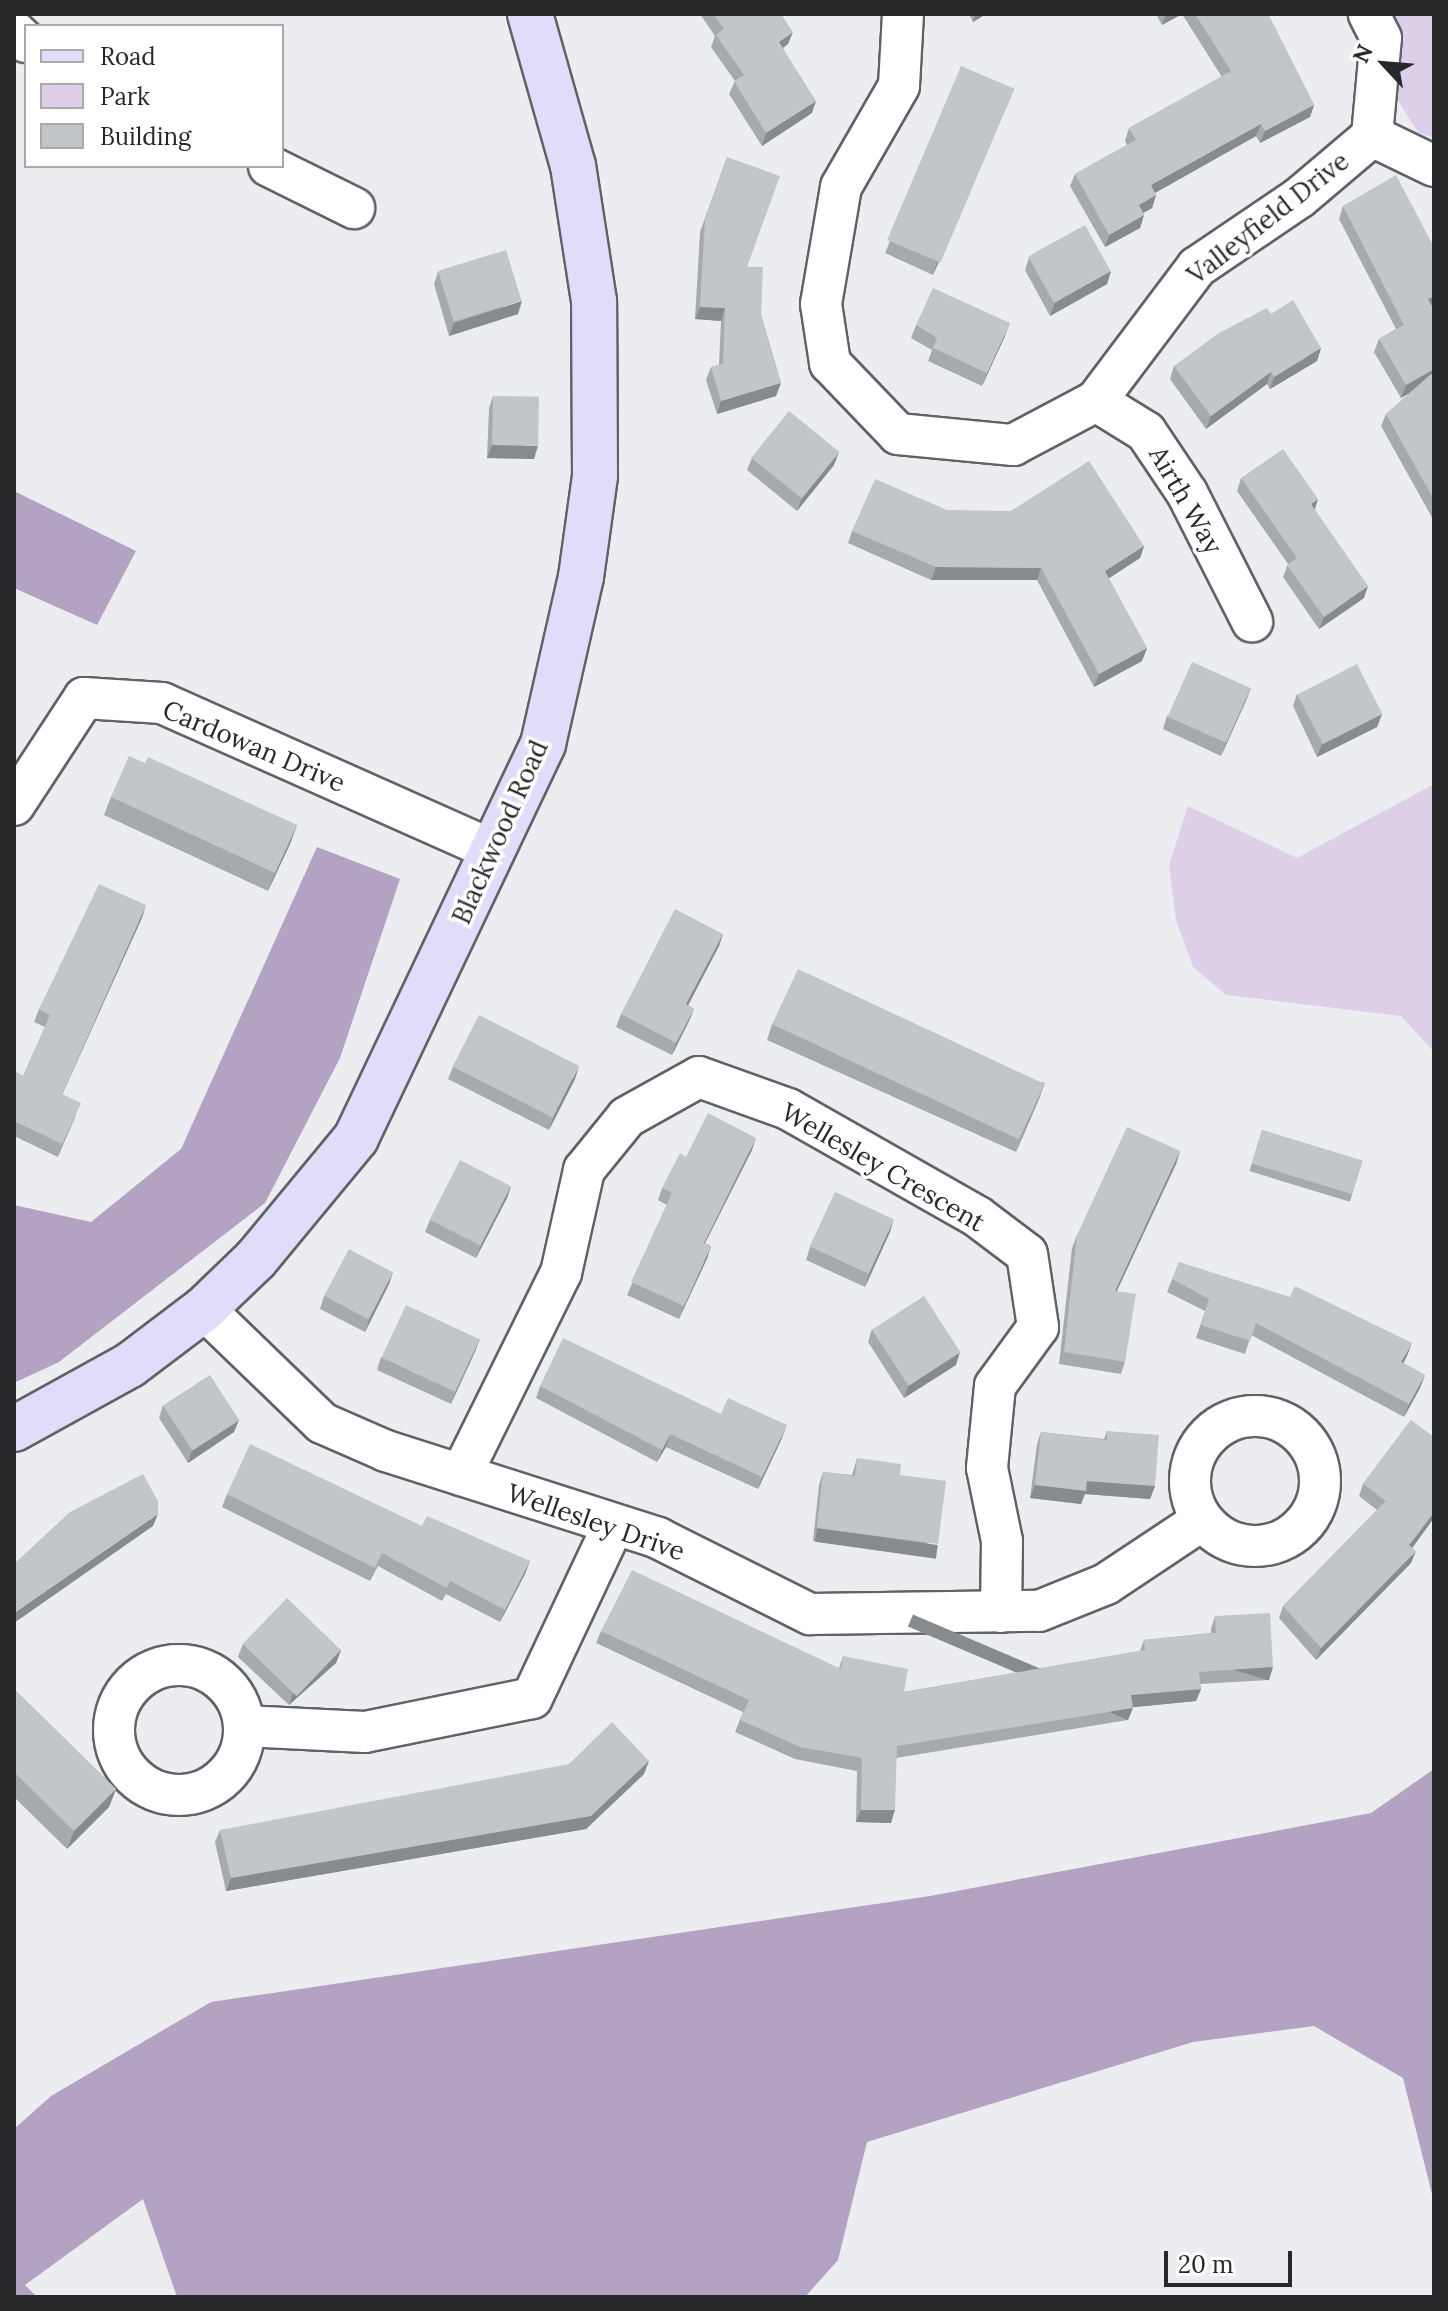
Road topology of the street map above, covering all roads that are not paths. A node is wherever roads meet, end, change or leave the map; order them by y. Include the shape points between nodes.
1 (530, 14) edge
2 (903, 14) edge
3 (1369, 14) edge
4 (1372, 136) junction
5 (1434, 166) edge
6 (273, 168) edge
7 (354, 208) dead end
8 (1096, 401) junction
9 (1252, 621) dead end
10 (14, 805) edge
11 (492, 850) junction
12 (204, 1309) junction
13 (14, 1429) edge
14 (461, 1475) junction
15 (1201, 1521) dead end
16 (614, 1524) junction
17 (1001, 1612) junction
18 (244, 1726) dead end

1 - 11 street, Blackwood Road via 573,166 594,301 595,476 581,577 543,744
2 - 8 street, Valleyfield Drive via 899,86 841,187 821,304 830,363 898,434 1013,445
3 - 4 street, Valleyfield Drive via 1381,38
4 - 5 street
4 - 8 street, Valleyfield Drive via 1299,198 1197,267
6 - 7 street
8 - 9 street, Airth Way via 1146,432 1187,493
10 - 11 street, Cardowan Drive via 84,698 162,703
11 - 12 street, Blackwood Road via 356,1138 256,1259
12 - 13 street, Blackwood Road via 130,1365
12 - 14 street, Wellesley Drive via 322,1423
14 - 16 street, Wellesley Drive
14 - 17 street, Wellesley Crescent via 561,1273 584,1170 627,1117 699,1077 788,1109 978,1217 1027,1254 1038,1327 995,1386 987,1468 1002,1541
15 - 17 street, Wellesley Drive via 1106,1584 1039,1611
16 - 17 street, Wellesley Drive via 658,1538 810,1614
16 - 18 street via 532,1698 365,1732

